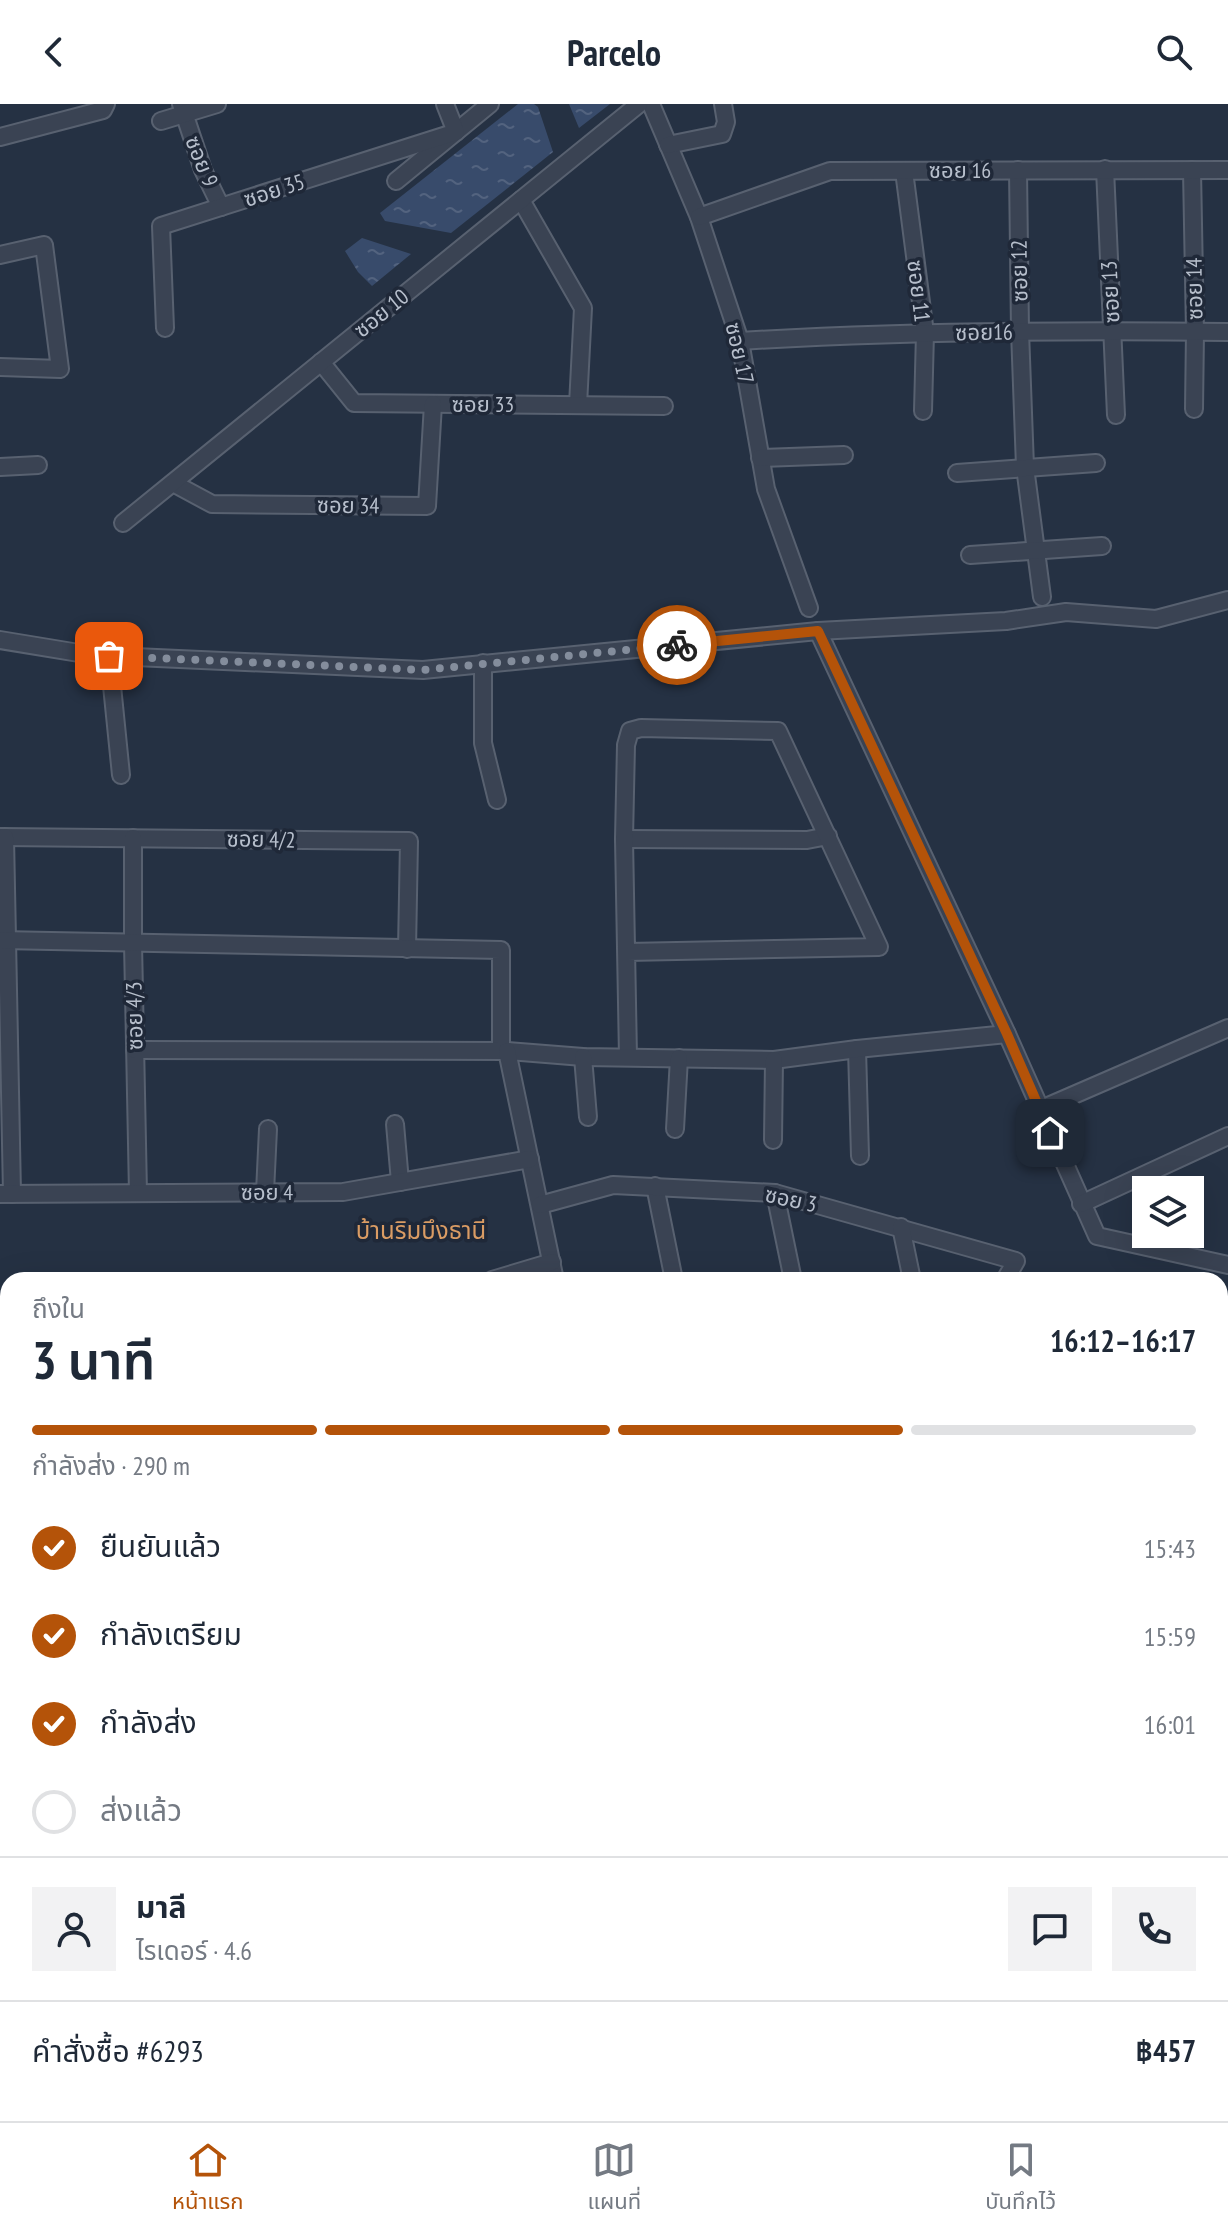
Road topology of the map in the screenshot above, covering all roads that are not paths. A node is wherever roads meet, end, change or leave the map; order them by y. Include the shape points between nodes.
1 (106, 104) edge
2 (217, 104) edge
3 (445, 104) edge
4 (490, 104) edge
5 (639, 104) edge
6 (651, 104) edge
7 (723, 104) edge
8 (183, 109) edge
9 (161, 121) dead end
10 (456, 132) junction
11 (0, 137) edge
12 (668, 145) junction
13 (1105, 169) junction
14 (1018, 170) junction
15 (1192, 170) junction
16 (1228, 170) edge
17 (904, 171) junction
18 (396, 181) dead end
19 (521, 200) junction
20 (221, 207) junction
21 (699, 217) junction
22 (0, 255) edge
23 (165, 328) dead end
24 (1020, 331) junction
25 (1112, 332) junction
26 (1195, 332) junction
27 (1228, 332) edge
28 (925, 333) junction
29 (740, 341) junction
30 (321, 362) junction
31 (0, 367) edge
32 (433, 404) junction
33 (578, 405) junction
34 (664, 406) dead end
35 (1194, 409) dead end
36 (923, 411) dead end
37 (1116, 415) dead end
38 (844, 455) dead end
39 (760, 458) junction
40 (1096, 463) dead end
41 (38, 465) dead end
42 (0, 467) edge
43 (1025, 467) junction
44 (957, 473) dead end
45 (173, 483) junction
46 (123, 523) dead end
47 (1102, 546) dead end
48 (1035, 551) junction
49 (970, 555) dead end
50 (1042, 597) dead end
51 (1228, 600) edge
52 (809, 608) dead end
53 (818, 631) junction
54 (0, 640) edge
55 (109, 656) junction
56 (483, 663) junction
57 (121, 775) dead end
58 (497, 800) dead end
59 (828, 836) junction
60 (3, 837) edge
61 (133, 838) junction
62 (624, 839) junction
63 (3, 940) edge
64 (133, 943) junction
65 (407, 949) junction
66 (627, 952) junction
67 (1228, 1028) edge
68 (1007, 1034) junction
69 (857, 1049) junction
70 (135, 1050) junction
71 (504, 1051) junction
72 (583, 1057) junction
73 (628, 1057) junction
74 (679, 1058) junction
75 (774, 1060) junction
76 (1039, 1110) junction
77 (588, 1117) dead end
78 (395, 1124) dead end
79 (268, 1129) dead end
80 (675, 1129) dead end
81 (1228, 1136) edge
82 (773, 1140) dead end
83 (860, 1156) dead end
84 (530, 1159) junction
85 (400, 1182) junction
86 (655, 1186) junction
87 (265, 1192) junction
88 (138, 1193) junction
89 (775, 1193) junction
90 (6, 1194) edge
91 (1081, 1204) junction
92 (540, 1205) junction
93 (901, 1227) junction
94 (552, 1262) junction
95 (1228, 1265) edge
96 (519, 1272) edge
97 (554, 1272) edge
98 (672, 1272) edge
99 (791, 1272) edge
100 (910, 1272) edge
101 (1010, 1272) edge

1 - 11 street via 103,110
2 - 8 street, ซอย 9
3 - 10 street
4 - 10 street
5 - 19 street, ซอย 10
6 - 12 street, ซอย 17
7 - 12 street via 722,134
8 - 9 street, ซอย 9
8 - 20 street, ซอย 9
10 - 18 street
10 - 20 street, ซอย 35
12 - 21 street, ซอย 17
13 - 14 street, ซอย 16
13 - 15 street, ซอย 16
13 - 25 street, ซอย 13
14 - 17 street, ซอย 16
14 - 24 street, ซอย 12
15 - 16 street, ซอย 16
15 - 26 street, ซอย 14
17 - 21 street, ซอย 16 via 830,171
17 - 28 street, ซอย 11
19 - 30 street, ซอย 10
19 - 33 street via 583,308
20 - 23 street, ซอย 35 via 161,226
21 - 29 street, ซอย 17
22 - 31 street via 44,245 60,369
24 - 25 street, ซอย16
24 - 28 street, ซอย16
24 - 43 street, ซอย 12
25 - 26 street, ซอย16
25 - 37 street, ซอย 13
26 - 27 street, ซอย16
26 - 35 street, ซอย 14
28 - 29 street, ซอย16
28 - 36 street, ซอย 11
29 - 39 street, ซอย 17
30 - 32 street, ซอย 33 via 354,403
30 - 45 street, ซอย 10
32 - 33 street, ซอย 33
32 - 45 street, ซอย 34 via 427,506 212,504
33 - 34 street, ซอย 33
38 - 39 street
39 - 52 street, ซอย 17
40 - 43 street
41 - 42 street
43 - 44 street
43 - 48 street, ซอย 12
45 - 46 street, ซอย 10
47 - 48 street
48 - 49 street
48 - 50 street, ซอย 12
51 - 53 street via 1156,619 1066,612 1006,621
53 - 56 street
53 - 68 street
54 - 55 street
55 - 56 street via 423,670
55 - 57 street
56 - 58 street via 483,743
59 - 62 street
59 - 62 street via 778,731 641,728 630,731 626,745
59 - 66 street via 879,947
60 - 61 street, ซอย 4/2
60 - 63 street, ซอย 4/2
61 - 64 street, ซอย 4/3
61 - 65 street, ซอย 4/2 via 409,841
62 - 66 street
63 - 64 street
63 - 90 street, ซอย 4/2
64 - 65 street
64 - 70 street, ซอย 4/3
65 - 71 street via 501,950
66 - 73 street
67 - 76 street
68 - 69 street
68 - 76 street
69 - 75 street
69 - 83 street
70 - 71 street
70 - 88 street, ซอย 4/3
71 - 72 street
71 - 84 street
72 - 73 street
72 - 77 street
73 - 74 street
74 - 75 street
74 - 80 street
75 - 82 street
76 - 91 street
78 - 85 street
79 - 87 street
81 - 91 street
84 - 85 street, ซอย 4
84 - 92 street
85 - 87 street, ซอย 4 via 343,1192
86 - 89 street, ซอย 3
86 - 92 street, ซอย 3 via 613,1185
86 - 98 street
87 - 88 street, ซอย 4
88 - 90 street, ซอย 4
89 - 93 street, ซอย 3
89 - 99 street
91 - 95 street via 1097,1236
92 - 94 street
93 - 100 street
93 - 101 street, ซอย 3 via 1016,1261
94 - 96 street
94 - 97 street

